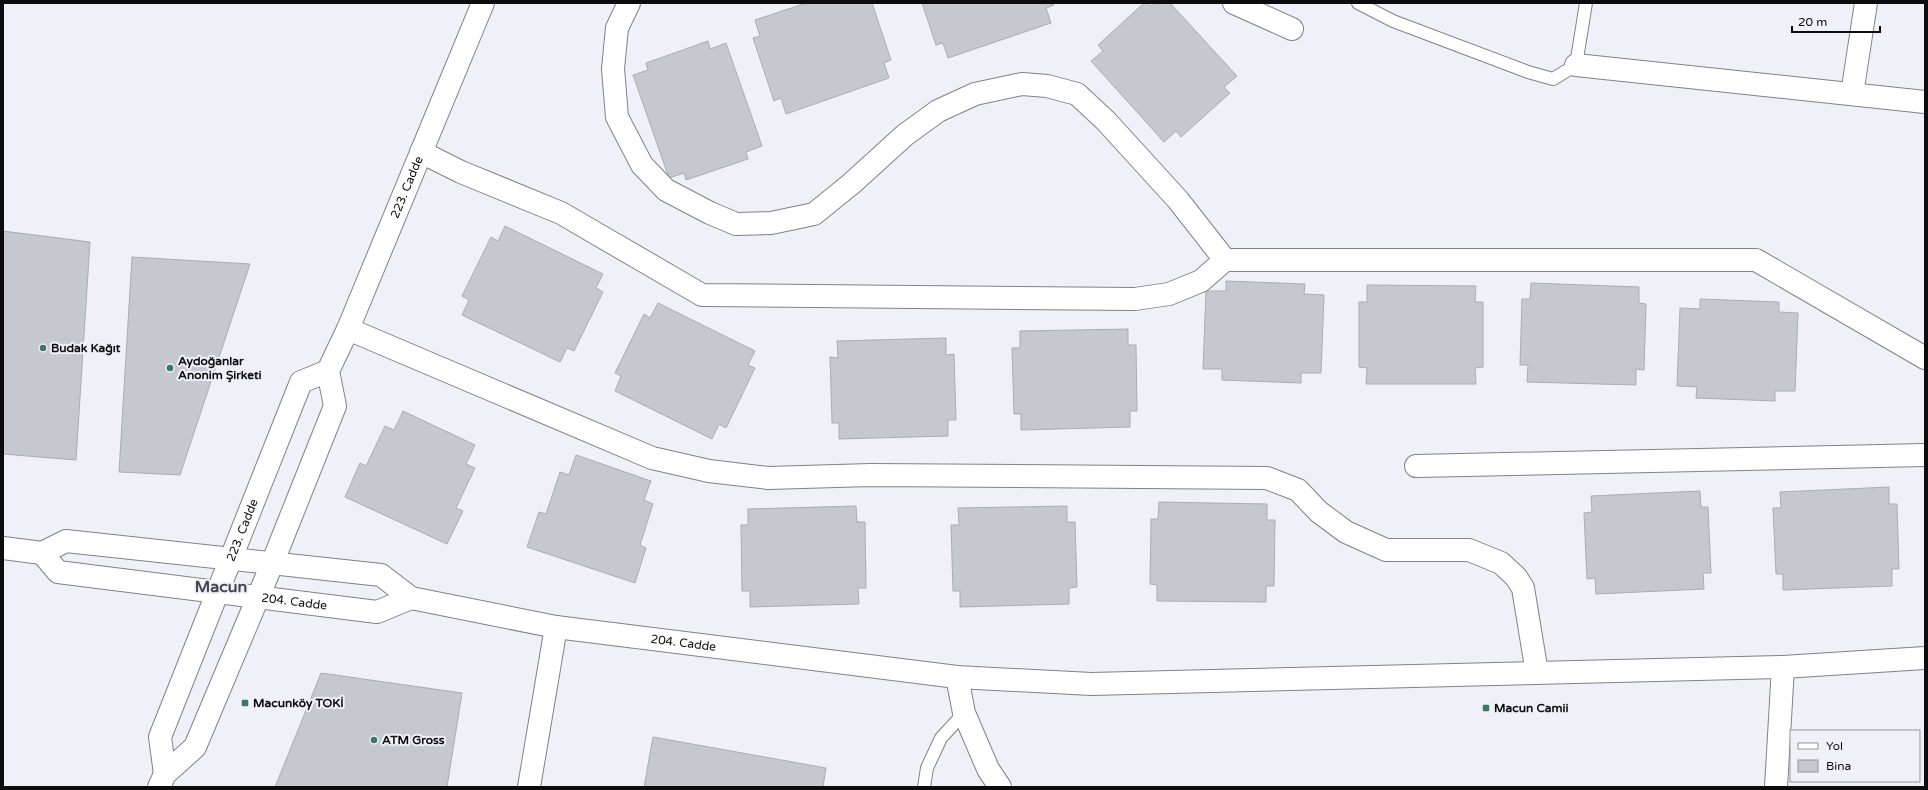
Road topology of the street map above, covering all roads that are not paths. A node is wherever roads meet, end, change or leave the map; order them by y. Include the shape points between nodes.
1 (483, 3) edge
2 (629, 3) edge
3 (1234, 3) edge
4 (1358, 3) edge
5 (1586, 3) edge
6 (1866, 3) edge
7 (1292, 30) dead end
8 (1576, 65) junction
9 (1852, 94) junction
10 (1925, 102) edge
11 (421, 152) junction
12 (1225, 260) junction
13 (348, 329) junction
14 (1925, 358) edge
15 (328, 371) junction
16 (1925, 455) edge
17 (1416, 466) dead end
18 (3, 548) edge
19 (42, 553) junction
20 (231, 559) junction
21 (272, 564) junction
22 (218, 592) junction
23 (257, 597) junction
24 (411, 598) junction
25 (556, 627) junction
26 (1925, 658) edge
27 (1783, 667) junction
28 (1537, 673) junction
29 (958, 677) junction
30 (964, 713) junction
31 (162, 780) edge
32 (529, 787) edge
33 (924, 787) edge
34 (1000, 787) edge
35 (1776, 787) edge

1 - 11 street, 223. Cadde
2 - 12 street via 617,28 612,69 617,117 642,165 666,190 710,213 736,224 771,223 814,214 905,135 938,111 975,94 1022,84 1047,86 1077,94 1106,121 1178,200
3 - 7 street
4 - 8 lane via 1393,21 1528,72 1553,79
5 - 8 lane
6 - 9 street
8 - 9 street
9 - 10 street
11 - 12 street via 561,213 702,295 1135,298 1169,294 1201,281
11 - 13 street, 223. Cadde
12 - 14 street via 1756,260
13 - 15 street, 223. Cadde
13 - 28 street via 652,458 709,471 768,478 871,475 1268,478 1298,490 1319,512 1346,532 1386,550 1469,550 1501,563 1516,577 1523,588
15 - 20 street, 223. Cadde via 301,382
15 - 21 street, 223. Cadde via 335,406
16 - 17 street
18 - 19 street
19 - 20 street, 204. Cadde via 66,541
19 - 22 street, 204. Cadde via 58,572
20 - 21 street, 204. Cadde
20 - 22 street, 223. Cadde
21 - 23 street, 223. Cadde
21 - 24 street, 204. Cadde via 381,575
22 - 23 street, 204. Cadde
22 - 31 street, 223. Cadde via 160,737
23 - 24 street, 204. Cadde via 377,612
23 - 31 street, 223. Cadde via 195,747
24 - 25 street, 204. Cadde
25 - 29 street, 204. Cadde
25 - 32 street
26 - 27 street, 204. Cadde
27 - 28 street, 204. Cadde
27 - 35 street
28 - 29 street, 204. Cadde via 1091,684
29 - 30 street
30 - 33 lane via 941,738 928,768
30 - 34 street via 988,769

